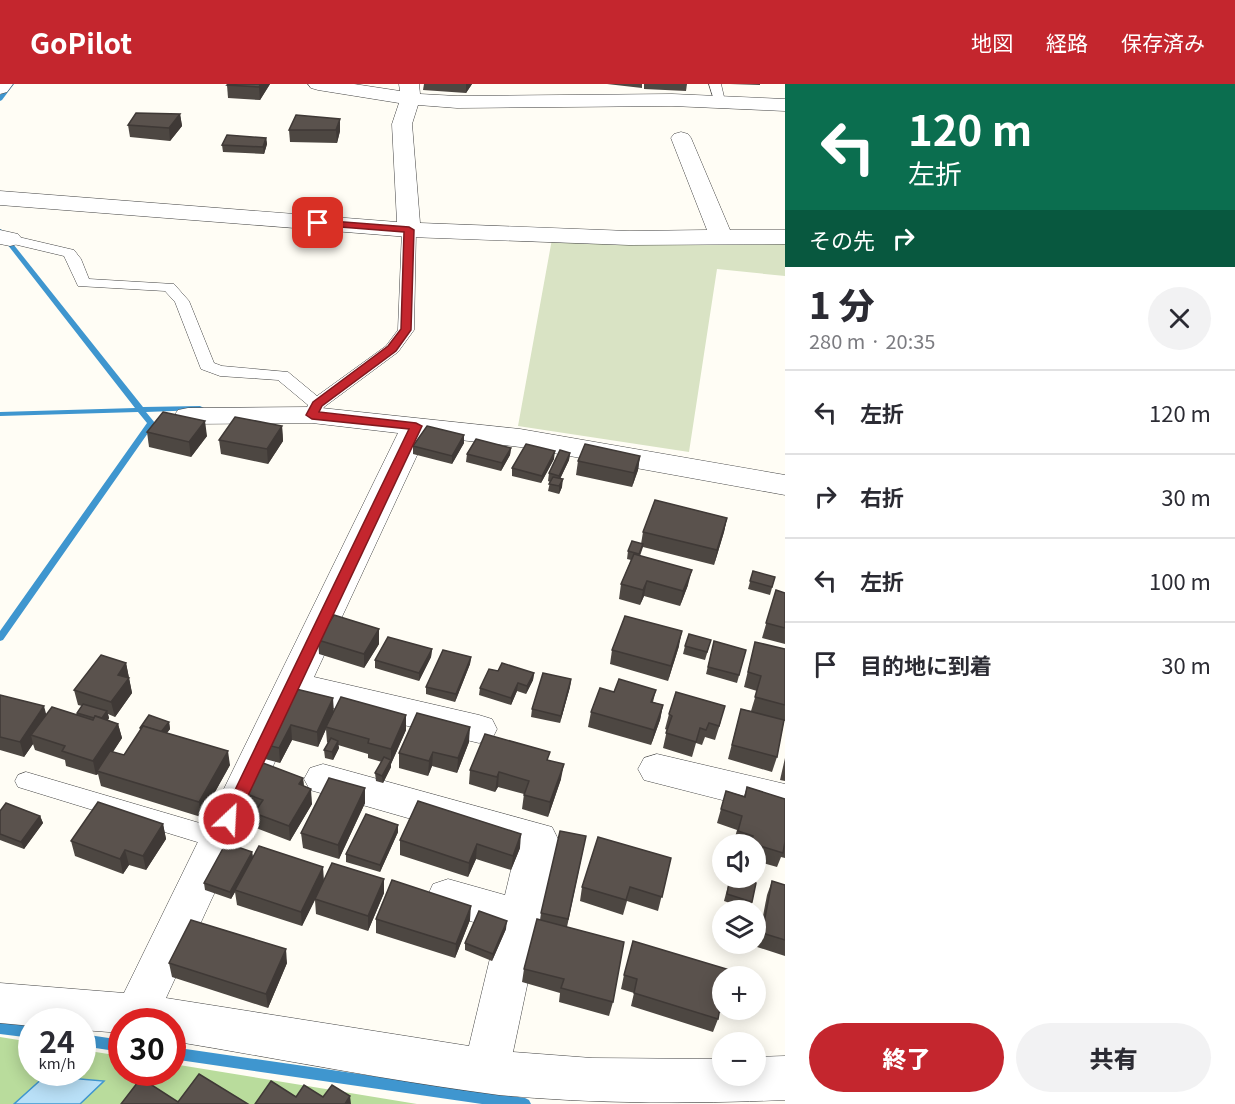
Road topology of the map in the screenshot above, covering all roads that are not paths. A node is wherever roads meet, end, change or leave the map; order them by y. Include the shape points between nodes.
1 (3, 84) edge
2 (318, 84) edge
3 (0, 88) edge
4 (410, 92) edge
5 (717, 93) edge
6 (785, 105) edge
7 (681, 138) dead end
8 (0, 198) edge
9 (409, 230) junction
10 (721, 237) junction
11 (785, 237) edge
12 (5, 238) edge
13 (314, 410) junction
14 (188, 416) edge
15 (416, 426) junction
16 (785, 485) edge
17 (293, 685) junction
18 (479, 729) dead end
19 (657, 769) dead end
20 (323, 779) dead end
21 (26, 781) dead end
22 (785, 800) edge
23 (220, 839) junction
24 (448, 897) edge
25 (521, 918) junction
26 (0, 1003) edge
27 (139, 1008) edge
28 (108, 1012) edge
29 (186, 1022) edge
30 (486, 1071) junction
31 (785, 1078) edge
32 (590, 1092) edge

1 - 3 street
2 - 4 street
4 - 5 street via 458,102
4 - 9 street via 402,124
5 - 6 street
7 - 10 street
8 - 9 street
9 - 10 street via 629,238
9 - 13 lane via 406,330 387,353
10 - 11 street
12 - 13 lane via 69,253 83,283 169,287 182,301 207,366 220,371 282,375
13 - 14 street
13 - 15 street
15 - 16 street via 520,438
15 - 17 street
17 - 18 street
17 - 23 street
19 - 22 street
20 - 25 street via 538,839
21 - 23 lane
23 - 27 street
24 - 25 street
25 - 30 street
26 - 28 street
29 - 30 street
30 - 32 street
31 - 32 street

